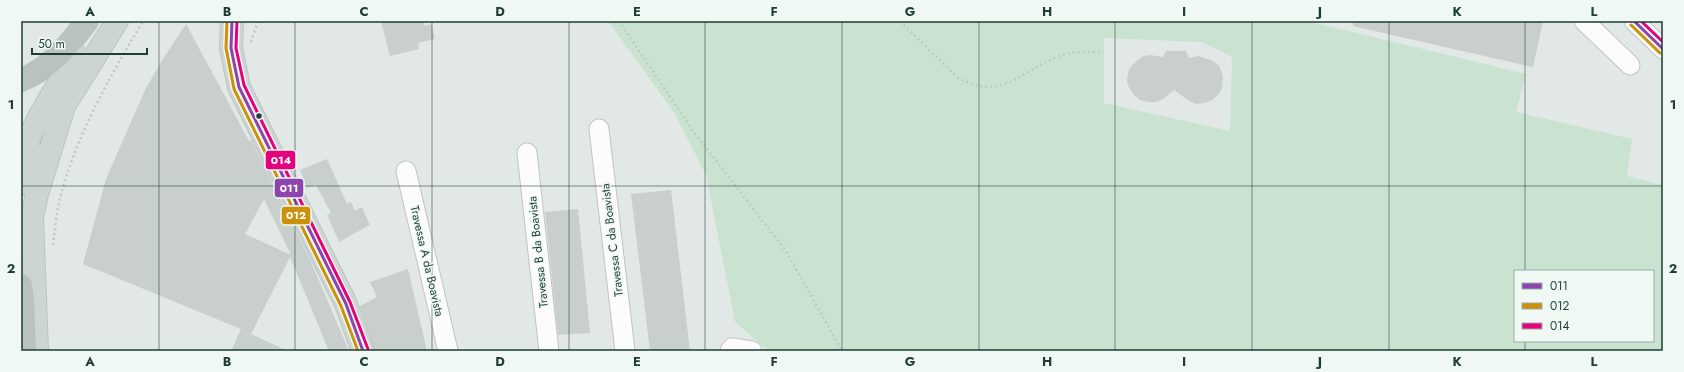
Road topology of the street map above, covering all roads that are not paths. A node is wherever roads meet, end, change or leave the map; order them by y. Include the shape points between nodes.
1 (232, 21) edge
2 (1584, 21) edge
3 (1634, 21) edge
4 (101, 22) edge
5 (1663, 49) edge
6 (1630, 65) dead end
7 (21, 80) edge
8 (64, 106) junction
9 (599, 129) dead end
10 (527, 153) dead end
11 (21, 159) edge
12 (406, 171) dead end
13 (24, 182) edge
14 (21, 285) edge
15 (25, 351) edge
16 (37, 351) edge
17 (363, 351) edge
18 (448, 351) edge
19 (549, 351) edge
20 (625, 351) edge
21 (730, 351) edge
22 (752, 351) edge

1 - 17 main road via 231,48 239,87 346,304
2 - 6 street
3 - 5 street
4 - 7 highway via 71,42 36,74
4 - 8 main road
4 - 11 main road via 53,93 36,123
8 - 13 main road via 49,130
8 - 16 main road via 32,217
9 - 20 street, Travessa C da Boavista
10 - 19 street, Travessa B da Boavista
12 - 18 street, Travessa A da Boavista
14 - 15 highway
21 - 22 street via 732,348

